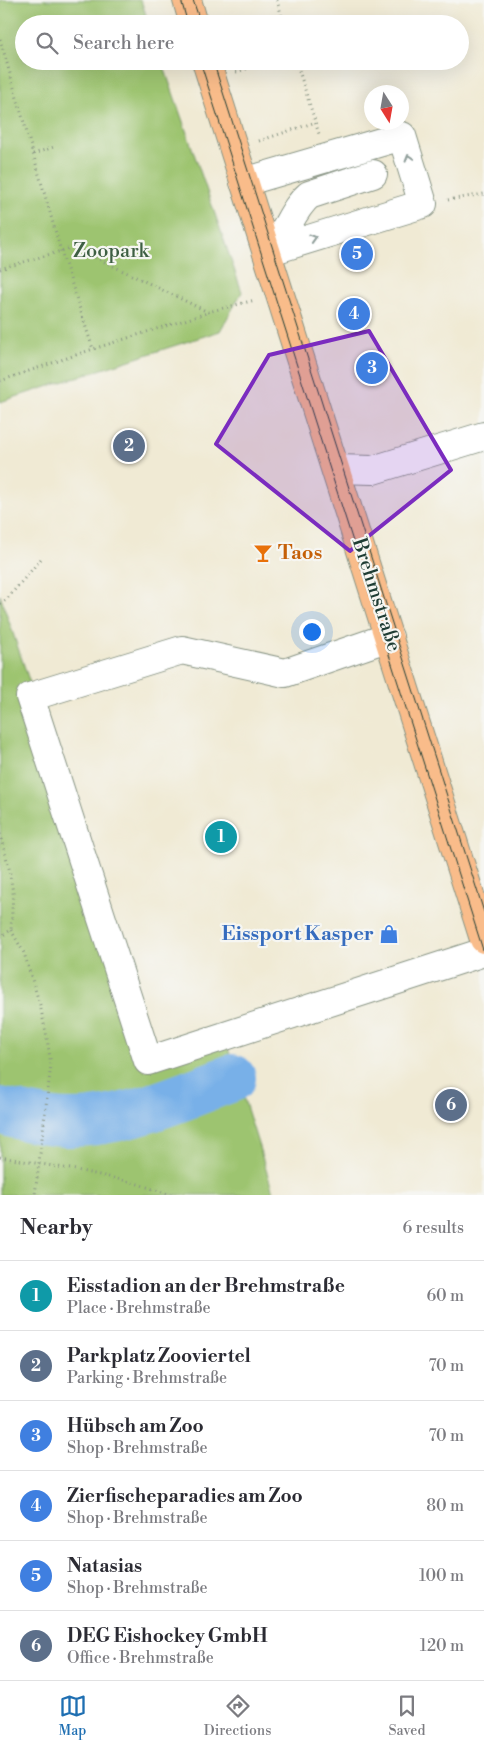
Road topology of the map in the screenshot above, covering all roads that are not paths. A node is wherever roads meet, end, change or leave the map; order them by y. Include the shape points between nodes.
1 (187, 0) edge
2 (191, 15) edge
3 (209, 70) edge
4 (374, 174) dead end
5 (244, 182) junction
6 (309, 195) junction
7 (267, 252) junction
8 (484, 436) edge
9 (336, 469) junction
10 (390, 637) junction
11 (476, 882) edge
12 (484, 939) edge
13 (484, 952) edge

1 - 2 main road
3 - 5 main road, Brehmstraße
4 - 6 street
5 - 6 street via 263,182
5 - 7 main road, Brehmstraße
7 -> 5 street via 423,204 402,136
6 - 7 street via 302,200 277,243
7 - 9 main road, Brehmstraße
8 - 9 street via 374,470
9 - 10 main road, Brehmstraße
10 - 11 main road, Brehmstraße
10 - 13 street via 285,674 182,650 30,697 148,1061
11 - 12 main road, Brehmstraße

